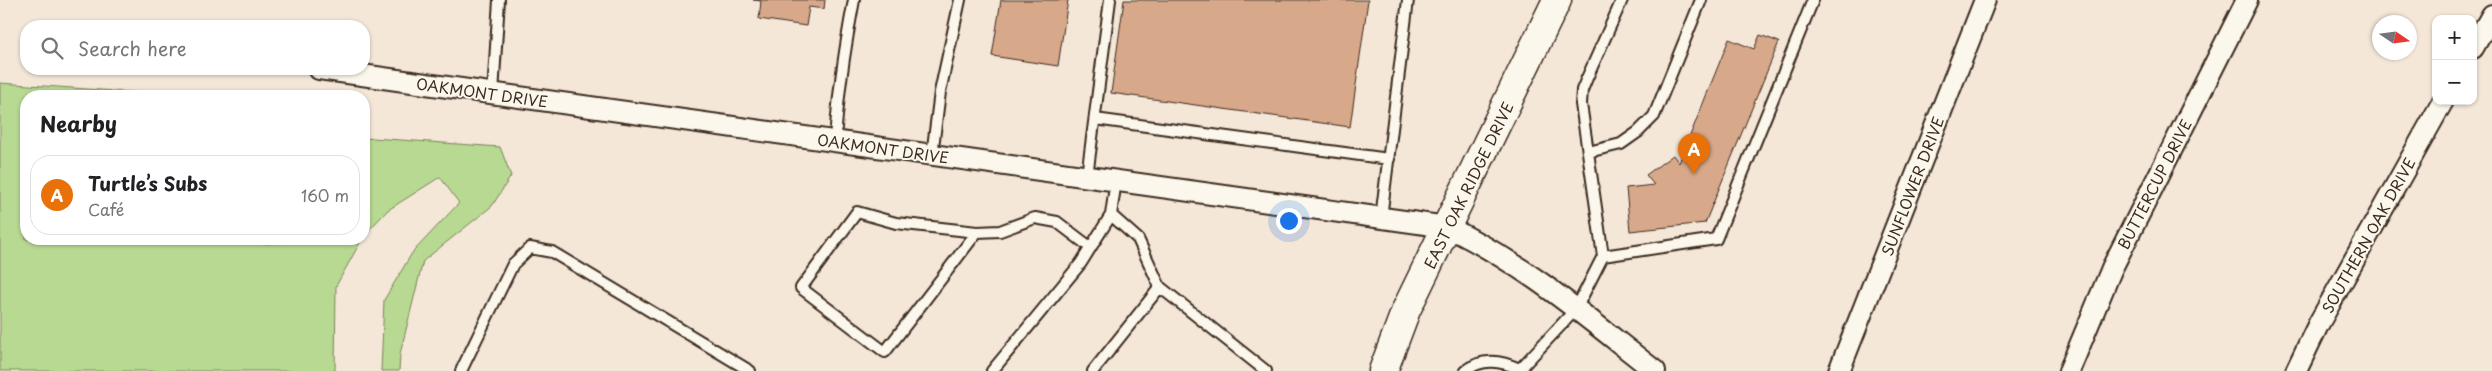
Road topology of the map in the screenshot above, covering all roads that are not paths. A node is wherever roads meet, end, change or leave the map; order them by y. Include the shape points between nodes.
1 (499, 0) edge
2 (854, 0) edge
3 (960, 0) edge
4 (1110, 0) edge
5 (1408, 0) edge
6 (1557, 0) edge
7 (1622, 0) edge
8 (1701, 0) edge
9 (1812, 0) edge
10 (1985, 0) edge
11 (2247, 0) edge
12 (2492, 15) edge
13 (2477, 41) edge
14 (362, 75) edge
15 (493, 93) junction
16 (2441, 105) edge
17 (1094, 119) junction
18 (836, 141) junction
19 (1588, 152) junction
20 (932, 155) junction
21 (1389, 159) junction
22 (1087, 176) junction
23 (1116, 180) junction
24 (1111, 215) junction
25 (1382, 218) junction
26 (1447, 227) junction
27 (977, 232) junction
28 (1090, 247) junction
29 (1603, 256) junction
30 (1160, 287) junction
31 (1576, 309) junction
32 (1521, 370) edge
33 (460, 371) edge
34 (750, 371) edge
35 (992, 371) edge
36 (1093, 371) edge
37 (1266, 371) edge
38 (1383, 371) edge
39 (1465, 371) edge
40 (1655, 371) edge
41 (1839, 371) edge
42 (2068, 371) edge
43 (2296, 371) edge

1 - 15 lane
2 - 18 lane via 842,73
3 - 20 lane via 940,92
4 - 17 lane
5 - 21 lane
6 - 26 main road, EAST OAK RIDGE DRIVE
7 - 19 lane via 1582,90
8 - 19 lane via 1654,116 1621,144
9 - 29 lane via 1716,240
10 - 41 street, SUNFLOWER DRIVE
11 - 42 street, BUTTERCUP DRIVE via 2112,268
12 - 13 street
14 - 15 street, OAKMONT DRIVE
15 - 18 street, OAKMONT DRIVE
16 - 43 street, SOUTHERN OAK DRIVE via 2319,323
17 - 21 lane
17 - 22 lane
18 - 20 street, OAKMONT DRIVE
19 - 29 lane
20 - 22 street, OAKMONT DRIVE
21 - 25 lane
22 - 23 street, OAKMONT DRIVE
23 - 24 lane
23 - 25 street, OAKMONT DRIVE
24 - 28 lane
24 - 30 lane via 1138,239
25 - 26 street, OAKMONT DRIVE
26 - 31 street, OAKMONT DRIVE via 1517,265
26 - 38 main road, EAST OAK RIDGE DRIVE via 1406,310
27 - 27 lane via 896,223 857,212 801,288 885,352
27 - 28 lane via 1000,231 1035,218 1057,222
28 - 35 lane via 1081,263
29 - 31 lane
30 - 36 lane
30 - 37 lane
31 - 32 lane
31 - 40 street, OAKMONT DRIVE
32 - 39 lane via 1502,362 1482,361
33 - 34 lane via 513,264 530,248 552,252

